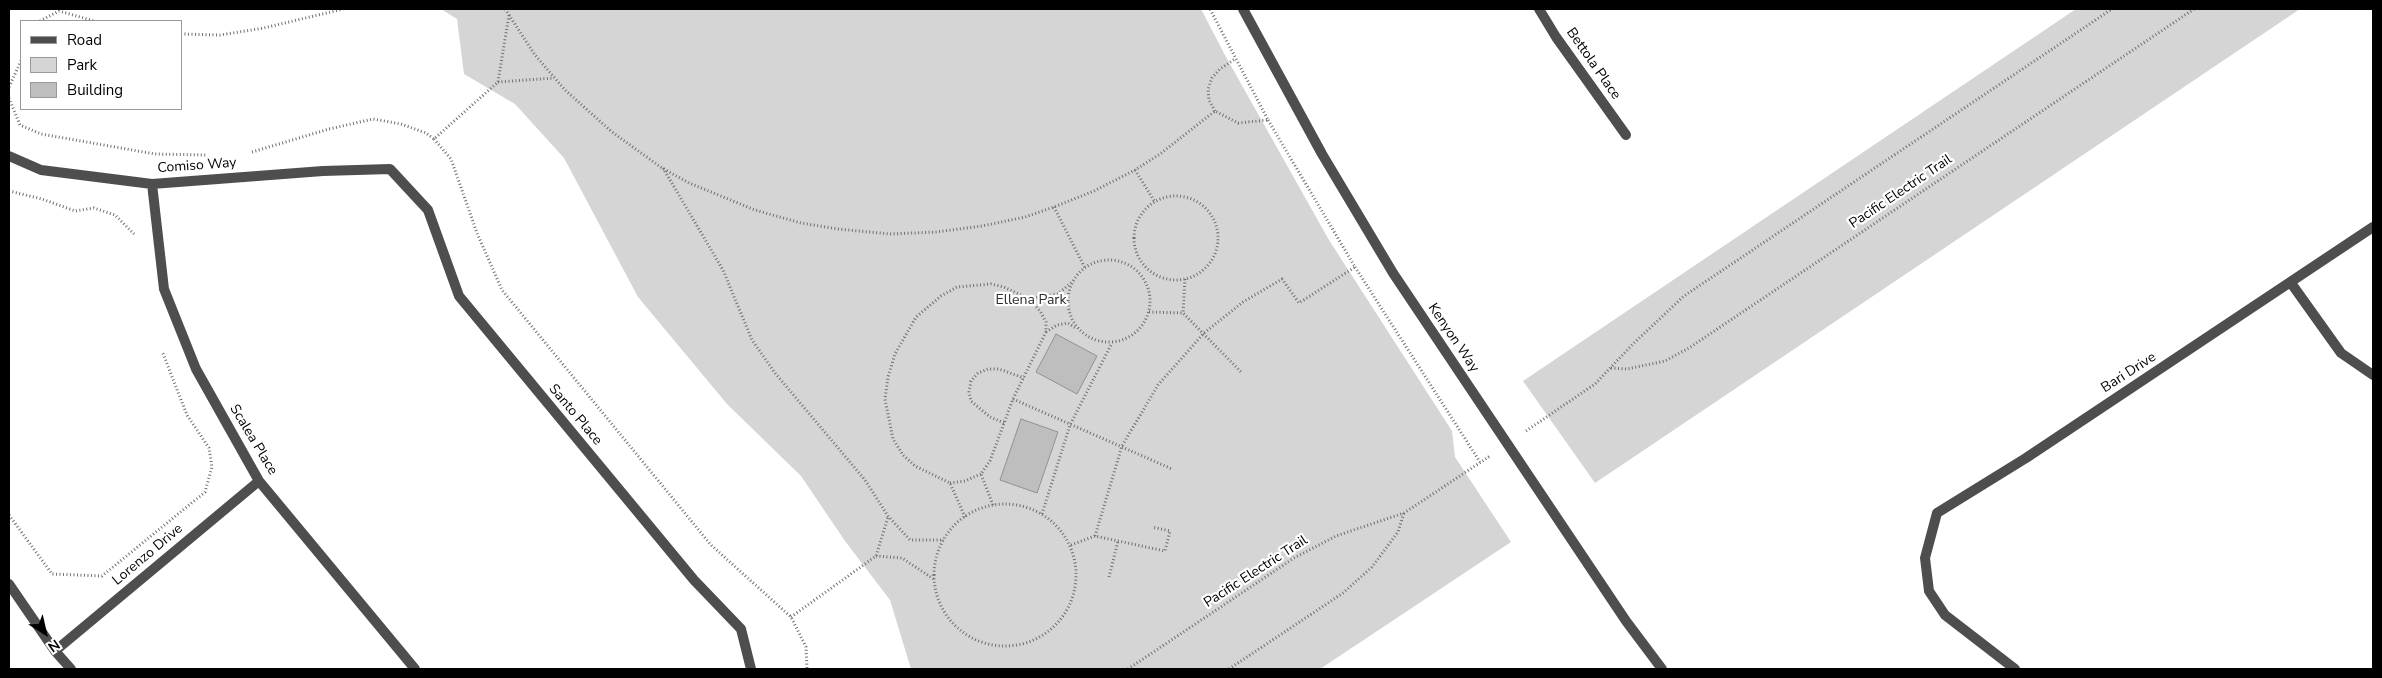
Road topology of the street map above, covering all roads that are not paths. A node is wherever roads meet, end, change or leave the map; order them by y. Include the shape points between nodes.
1 (1243, 9) edge
2 (1539, 9) edge
3 (1626, 134) dead end
4 (9, 156) edge
5 (390, 169) joint
6 (152, 184) junction
7 (2373, 227) edge
8 (2291, 283) junction
9 (2373, 375) edge
10 (259, 481) junction
11 (9, 584) edge
12 (55, 651) junction
13 (71, 669) edge
14 (416, 669) edge
15 (751, 669) edge
16 (1662, 669) edge
17 (2014, 669) edge

1 - 16 street, Kenyon Way via 1322,154 1393,273
2 - 3 street, Bettola Place via 1556,38
4 - 6 street, Comiso Way via 41,170
5 - 6 street, Comiso Way
5 - 15 street, Santo Place via 428,210 459,296 694,580 741,629
6 - 10 street, Scalea Place via 164,289 196,369
7 - 8 street, Bari Drive
8 - 9 street via 2341,353
8 - 17 street, Bari Drive via 1937,513 1925,558 1929,591 1945,615
10 - 12 street, Lorenzo Drive
10 - 14 street, Scalea Place
11 - 12 street
12 - 13 street

